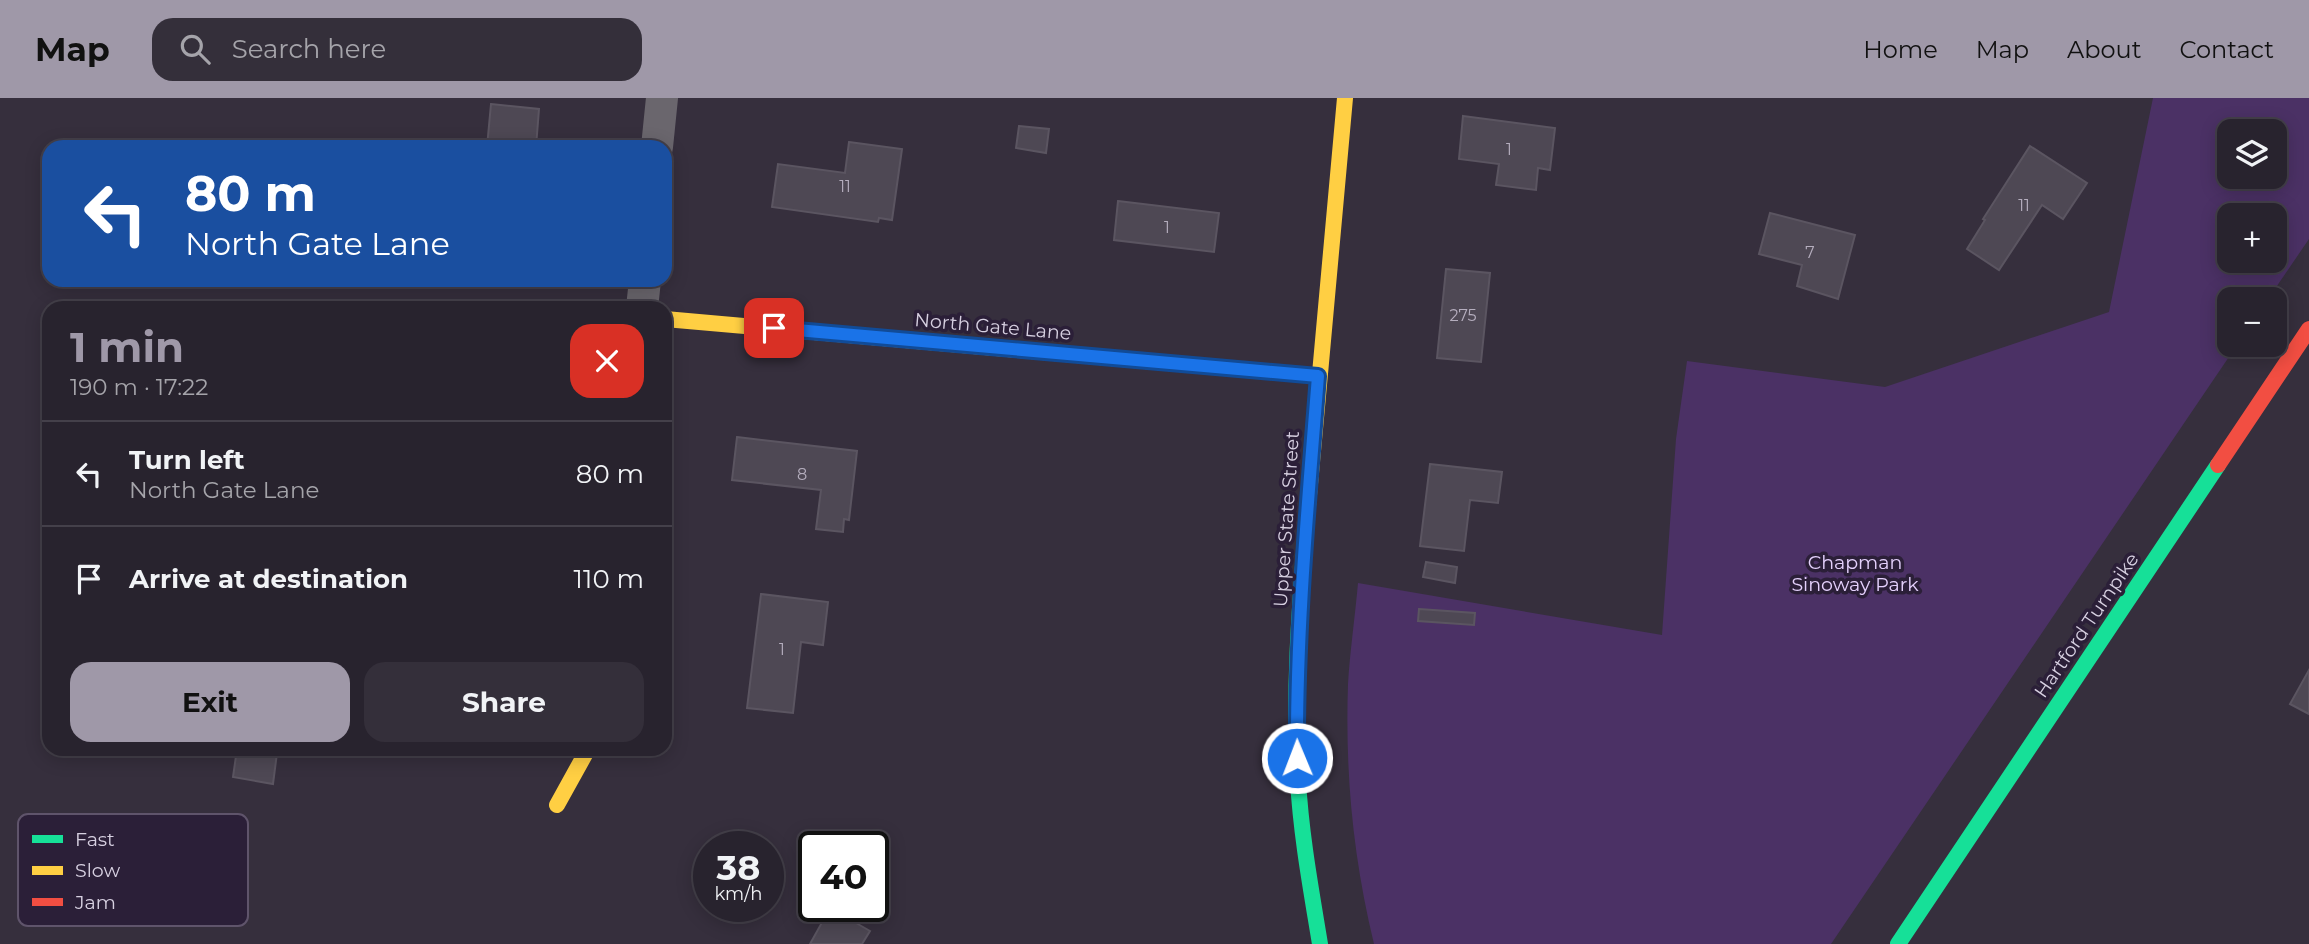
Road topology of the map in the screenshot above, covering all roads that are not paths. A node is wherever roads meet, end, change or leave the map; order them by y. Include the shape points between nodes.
1 (662, 98) edge
2 (1345, 98) edge
3 (658, 140) edge
4 (672, 320) edge
5 (2309, 330) edge
6 (1318, 376) junction
7 (584, 756) edge
8 (558, 805) dead end
9 (1320, 944) edge
10 (1898, 944) edge

1 - 3 street
2 - 6 street, Upper State Street
4 - 6 street, North Gate Lane
5 - 10 street, Hartford Turnpike
6 - 9 street, Upper State Street via 1296,689 1306,856
7 - 8 street

